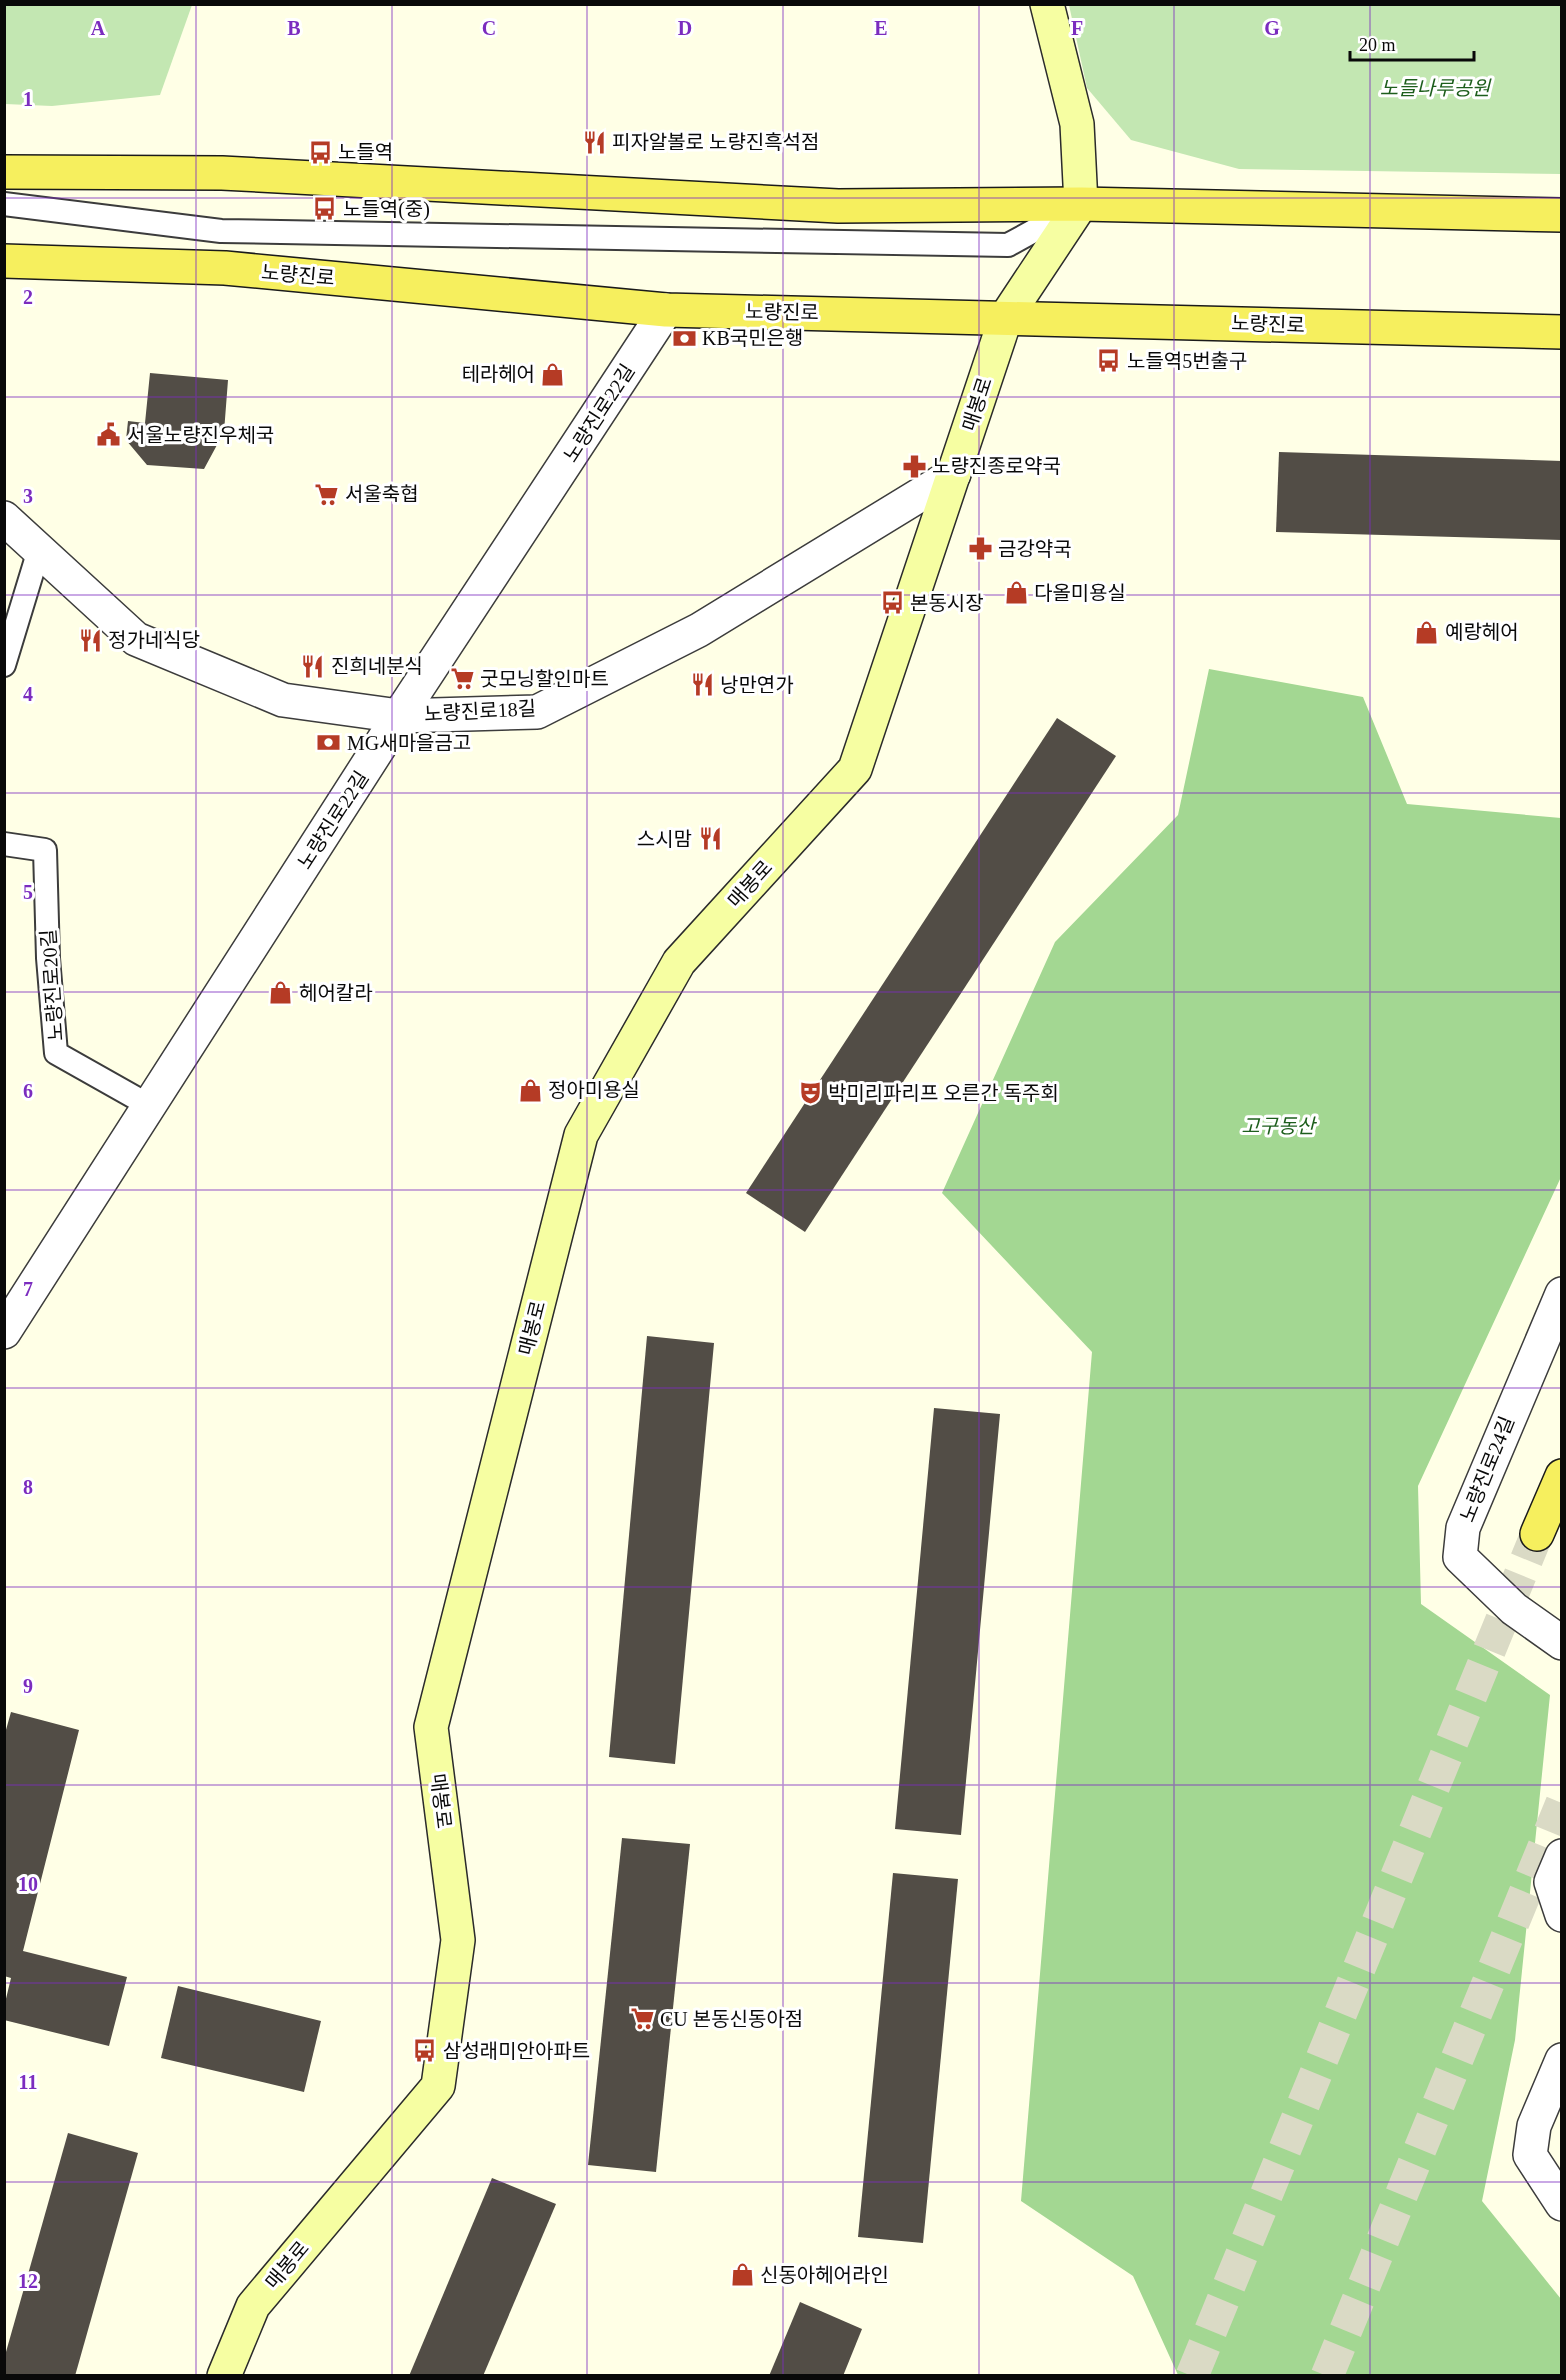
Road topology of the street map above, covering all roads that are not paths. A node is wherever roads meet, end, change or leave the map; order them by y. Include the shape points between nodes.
1 (1047, 4) edge
2 (4, 172) edge
3 (4, 204) edge
4 (1081, 204) junction
5 (1562, 215) edge
6 (4, 261) edge
7 (666, 310) junction
8 (1006, 317) junction
9 (1562, 332) edge
10 (954, 474) junction
11 (4, 518) edge
12 (39, 550) junction
13 (4, 665) edge
14 (399, 716) junction
15 (4, 844) edge
16 (150, 1106) junction
17 (1562, 1293) edge
18 (4, 1332) edge
19 (1562, 1476) edge
20 (1538, 1534) tunnel mouth
21 (1562, 1643) edge
22 (1562, 1856) edge
23 (1562, 1915) edge
24 (1562, 2060) edge
25 (1562, 2204) edge
26 (224, 2376) edge

1 - 4 street via 1077,124
2 - 4 main road via 222,173 838,206
3 - 4 lane, 노량진로 via 221,231 1008,245
4 - 5 main road
4 - 8 street, 매봉로
6 - 7 main road, 노량진로 via 225,268
7 - 8 main road, 노량진로
7 - 14 street, 노량진로22길
8 - 9 main road, 노량진로
8 - 10 street, 매봉로
10 - 14 street, 노량진로18길 via 699,630 537,712
10 - 26 street, 매봉로 via 855,769 679,962 581,1135 431,1727 458,1940 438,2086 253,2306
11 - 12 street, 노량진로18길
12 - 13 lane
12 - 14 street, 노량진로18길 via 136,639 283,700
14 - 16 street, 노량진로22길
15 - 16 lane, 노량진로20길 via 45,850 56,1053
16 - 18 street, 노량진로22길
17 - 21 street, 노량진로24길 via 1463,1528 1460,1557 1514,1609
19 - 20 main road
22 - 23 street via 1551,1882
24 - 25 street via 1534,2126 1530,2155

